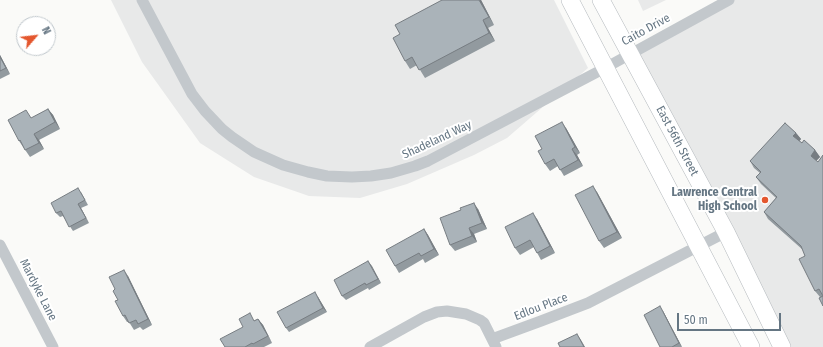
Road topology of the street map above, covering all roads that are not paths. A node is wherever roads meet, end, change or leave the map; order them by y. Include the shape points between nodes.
1 (142, 0) edge
2 (570, 0) edge
3 (601, 0) edge
4 (729, 0) edge
5 (618, 61) junction
6 (726, 232) junction
7 (0, 245) edge
8 (698, 246) junction
9 (494, 343) edge
10 (53, 347) edge
11 (370, 347) edge
12 (751, 347) edge
13 (782, 347) edge

1 - 5 street, Shadeland Way via 192,94 222,129 265,158 301,171 327,176 371,176 415,166 435,158
2 - 5 main road, East 56th Street
3 - 5 main road, East 56th Street
4 - 5 street, Caito Drive
5 - 6 main road, East 56th Street
5 - 8 main road, East 56th Street
6 - 8 street, Edlou Place
6 - 13 main road, East 56th Street
7 - 10 street, Mardyke Lane
8 - 9 street, Edlou Place via 588,303
8 - 12 main road, East 56th Street
9 - 11 street, Edlou Place via 480,320 457,312 444,312 424,316

